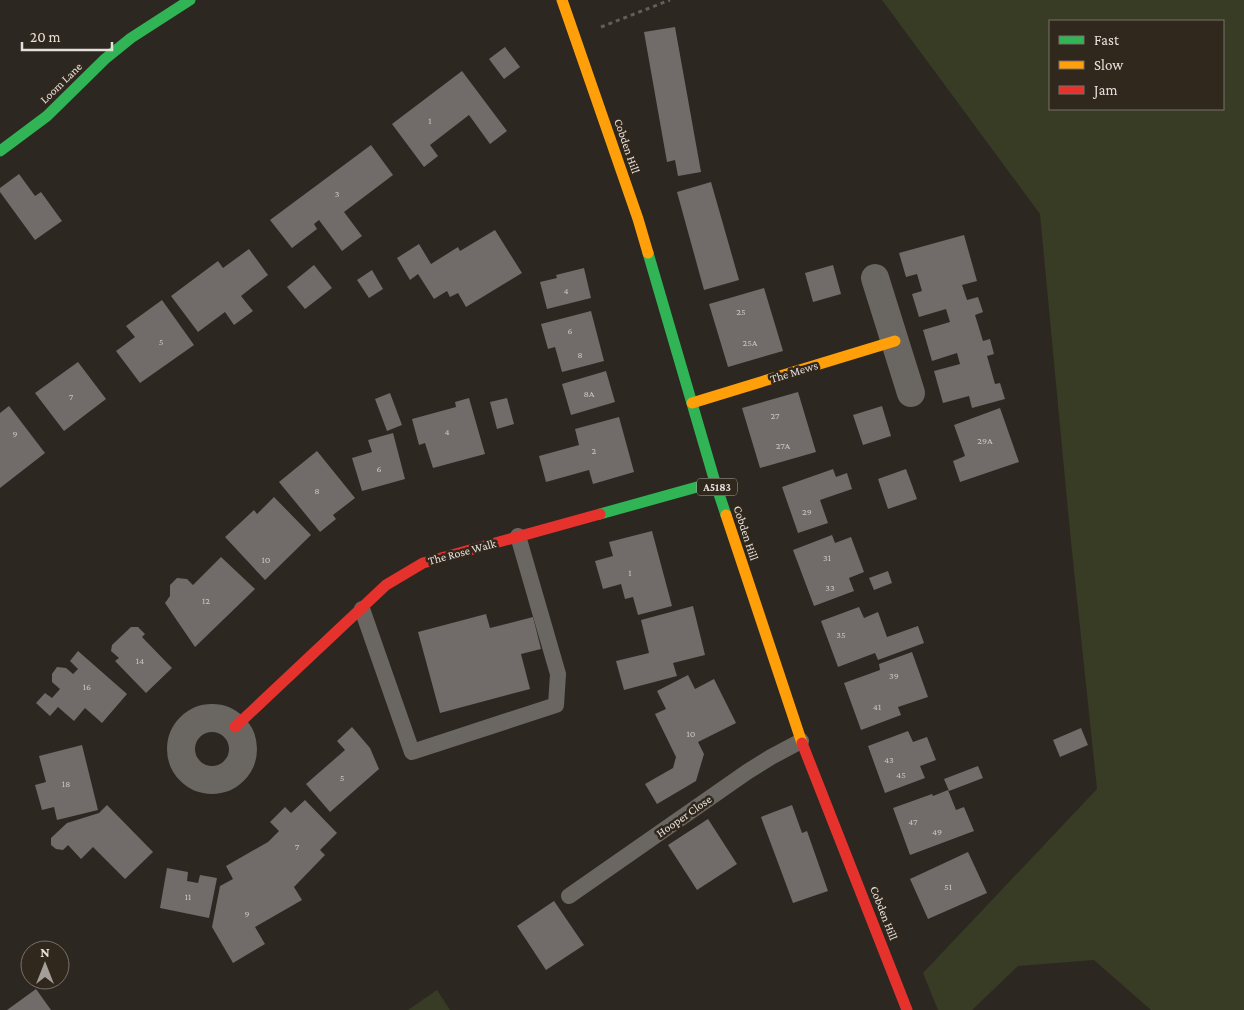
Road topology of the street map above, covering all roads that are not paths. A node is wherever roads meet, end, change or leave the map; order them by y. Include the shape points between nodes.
1 (190, 0) edge
2 (562, 0) edge
3 (0, 150) edge
4 (875, 278) dead end
5 (895, 341) junction
6 (911, 393) dead end
7 (692, 403) junction
8 (715, 482) junction
9 (518, 536) junction
10 (362, 609) junction
11 (235, 727) dead end
12 (801, 741) junction
13 (569, 896) dead end
14 (907, 1010) edge

1 - 3 main road, Loom Lane via 131,38 105,59 48,116
2 - 7 main road, Cobden Hill / A5183 via 638,219
4 - 5 street
5 - 6 street
5 - 7 main road, The Mews
7 - 8 main road, Cobden Hill / A5183
8 - 9 main road, The Rose Walk
8 - 12 main road, Cobden Hill / A5183
9 - 10 main road, The Rose Walk via 423,563 386,585
9 - 10 lane via 558,674 556,705 412,752
10 - 11 main road, The Rose Walk
12 - 13 lane, Hooper Close via 747,772
12 - 14 main road, Cobden Hill / A5183

